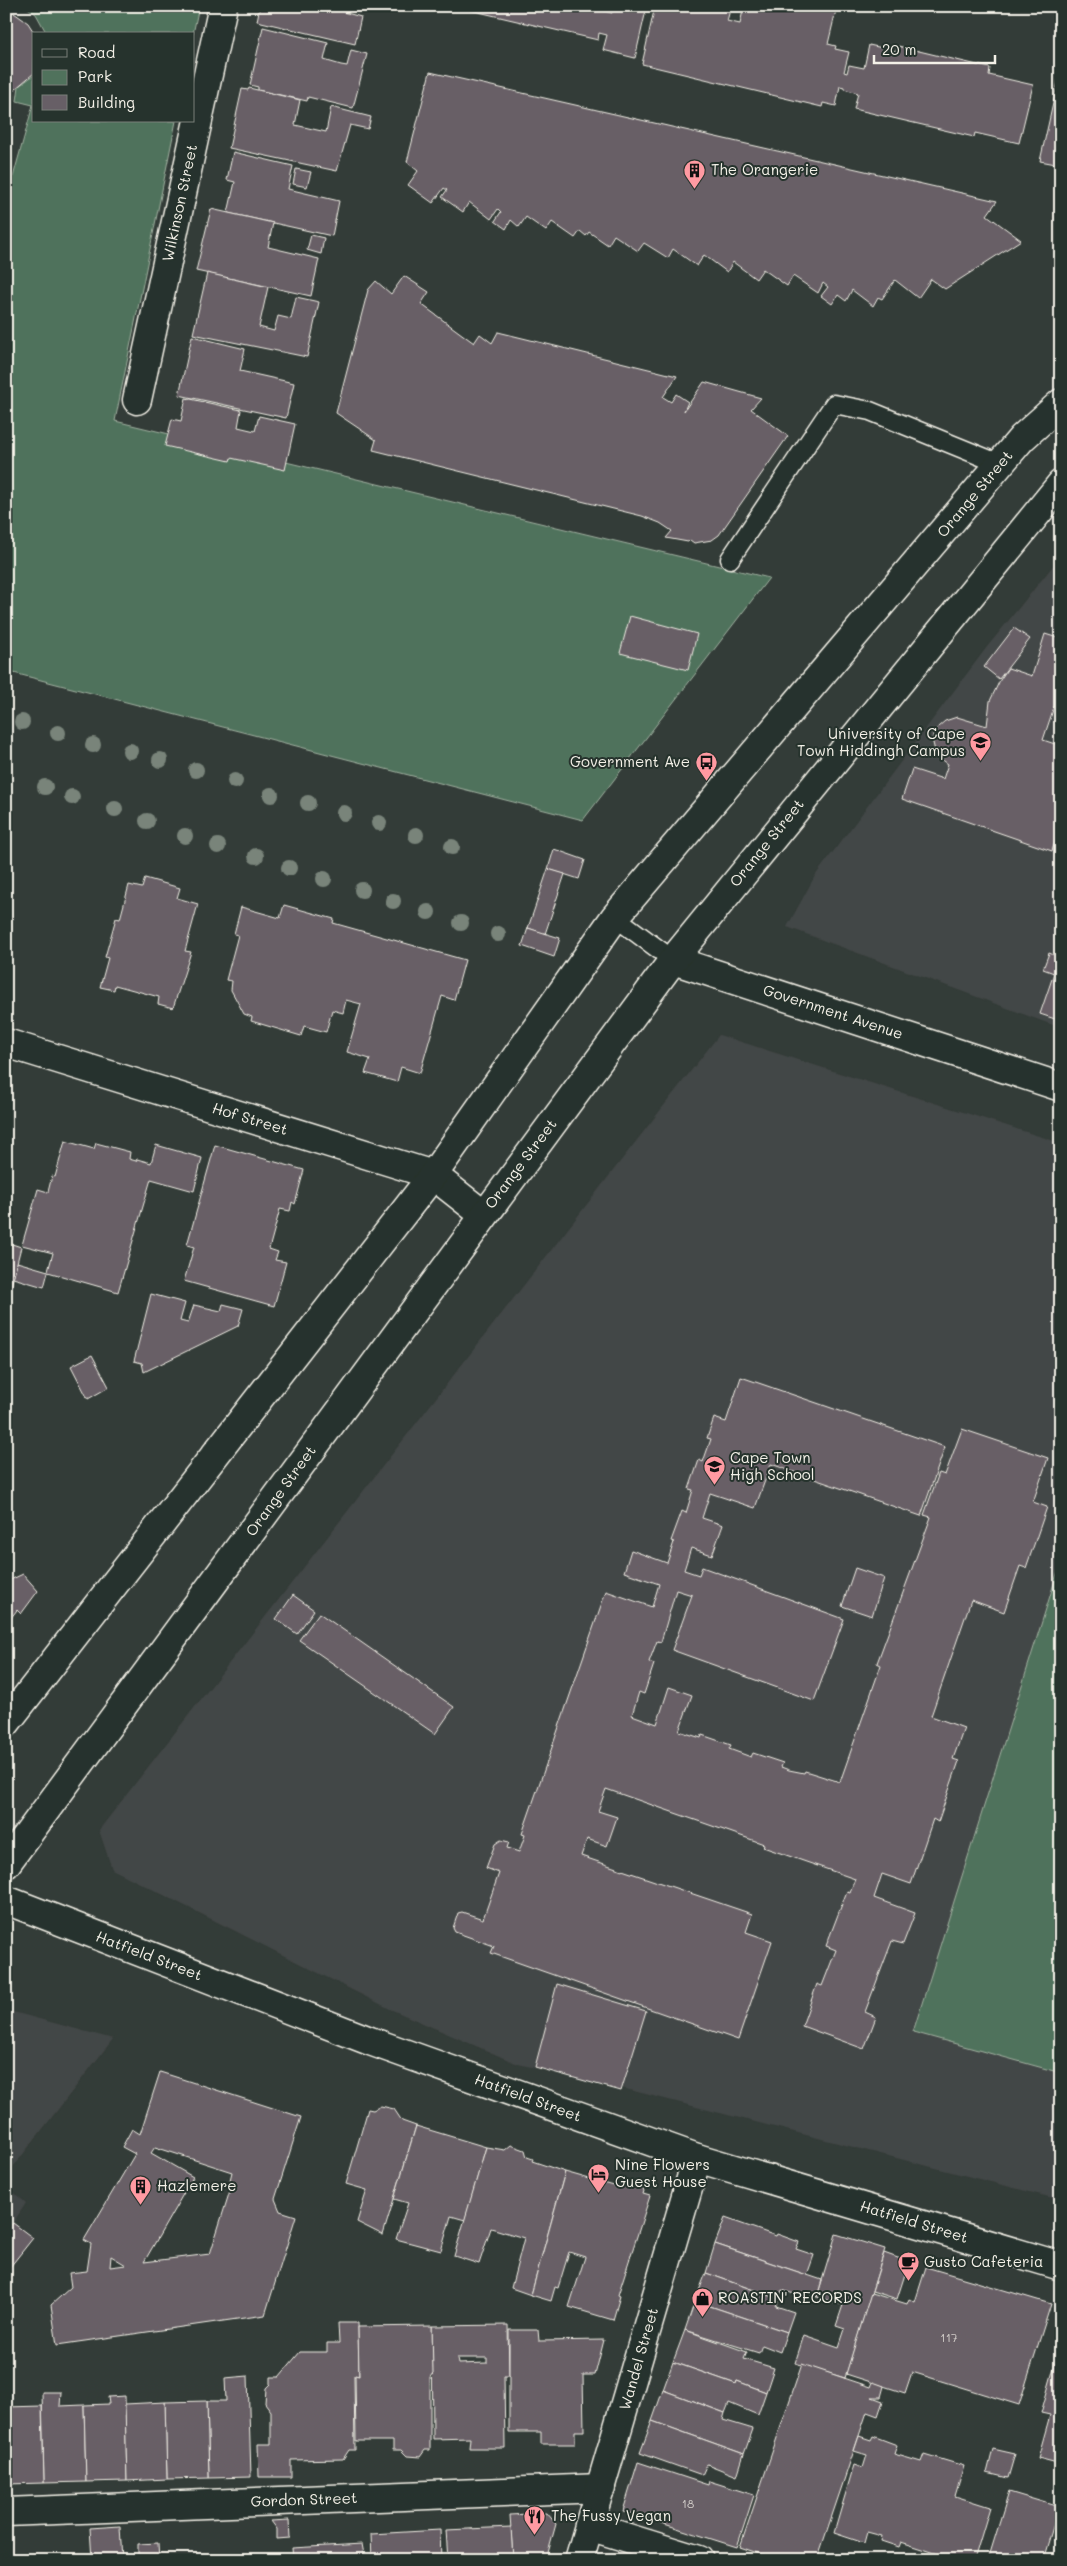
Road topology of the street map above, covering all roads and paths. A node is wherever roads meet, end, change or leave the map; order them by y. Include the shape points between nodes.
1 (224, 6) edge
2 (137, 400) dead end
3 (1061, 402) edge
4 (1000, 464) junction
5 (1061, 484) edge
6 (730, 558) dead end
7 (615, 917) junction
8 (673, 960) junction
9 (6, 1043) edge
10 (1061, 1087) edge
11 (433, 1176) junction
12 (484, 1215) junction
13 (6, 1723) edge
14 (6, 1864) edge
15 (6, 1900) edge
16 (698, 2158) junction
17 (1061, 2266) edge
18 (601, 2488) junction
19 (6, 2512) edge
20 (589, 2526) junction
21 (579, 2560) edge
22 (699, 2560) edge

1 - 2 street, Wilkinson Street
3 - 4 street, Orange Street via 1022,438
4 - 6 lane via 870,411 834,404
4 - 7 street, Orange Street
5 - 8 street, Orange Street
7 - 8 lane, Government Avenue
7 - 11 street, Orange Street
8 - 10 street, Government Avenue
8 - 12 street, Orange Street
9 - 11 street, Hof Street
11 - 12 street, Hof Street
11 - 13 street, Orange Street
12 - 14 street, Orange Street
15 - 16 street, Hatfield Street via 370,2041
16 - 17 street, Hatfield Street
16 - 18 street, Wandel Street
18 - 19 street, Gordon Street
18 - 20 street, Wandel Street
20 - 21 street, Wandel Street
20 - 22 street

